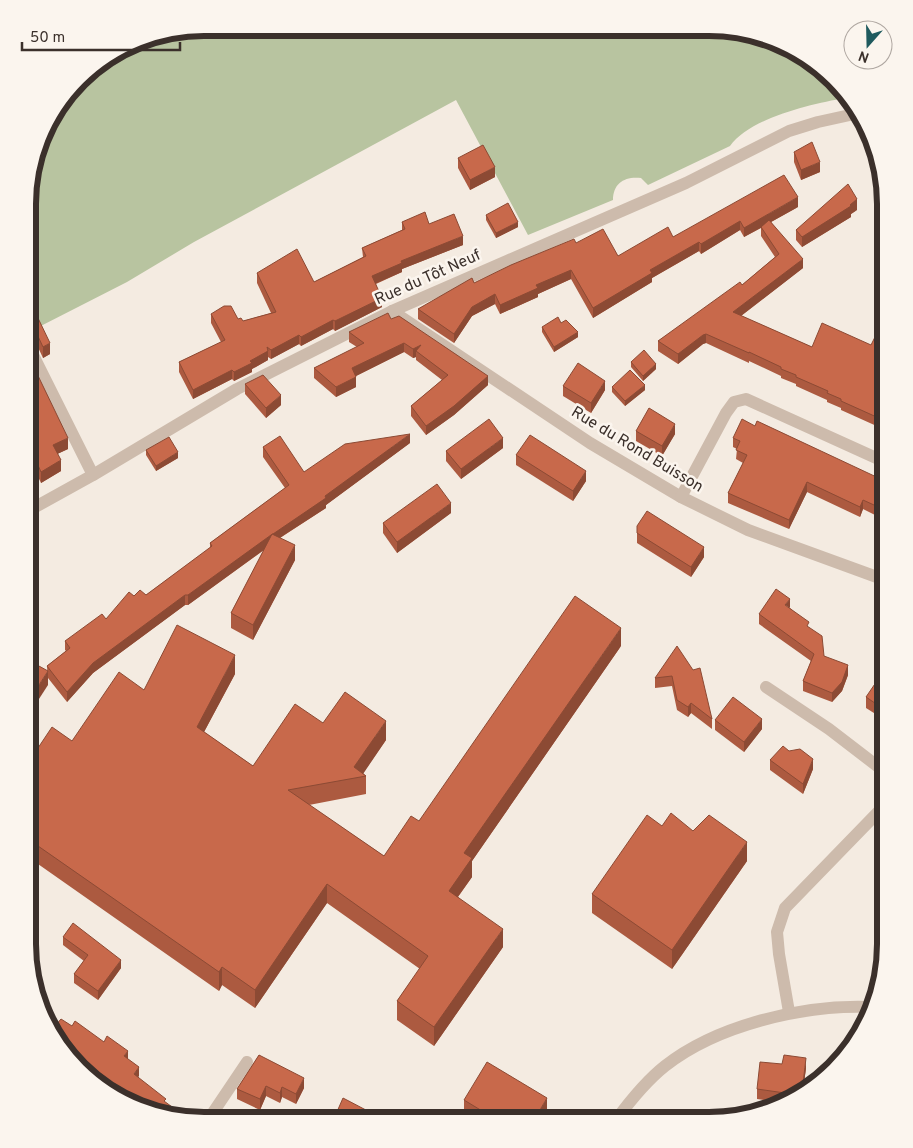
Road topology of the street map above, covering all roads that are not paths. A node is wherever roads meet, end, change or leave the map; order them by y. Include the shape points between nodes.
1 (851, 115) edge
2 (392, 311) junction
3 (36, 361) edge
4 (877, 458) edge
5 (93, 475) junction
6 (681, 497) junction
7 (36, 507) edge
8 (877, 577) edge
9 (766, 687) dead end
10 (876, 765) edge
11 (876, 815) edge
12 (864, 1006) edge
13 (789, 1012) junction
14 (247, 1062) dead end
15 (214, 1111) edge
16 (623, 1111) edge

1 - 2 street, Rue du Tôt Neuf via 788,131 686,183
2 - 5 street, Rue du Tôt Neuf via 237,389
2 - 6 street, Rue du Rond Buisson via 590,443
3 - 5 street
4 - 6 street via 746,399 734,402 726,413
5 - 7 street, Rue du Tôt Neuf
6 - 8 street, Rue du Rond Buisson via 748,530
9 - 10 street
11 - 13 street via 785,908 777,932
12 - 13 street
13 - 16 street via 701,1043 665,1066
14 - 15 street

